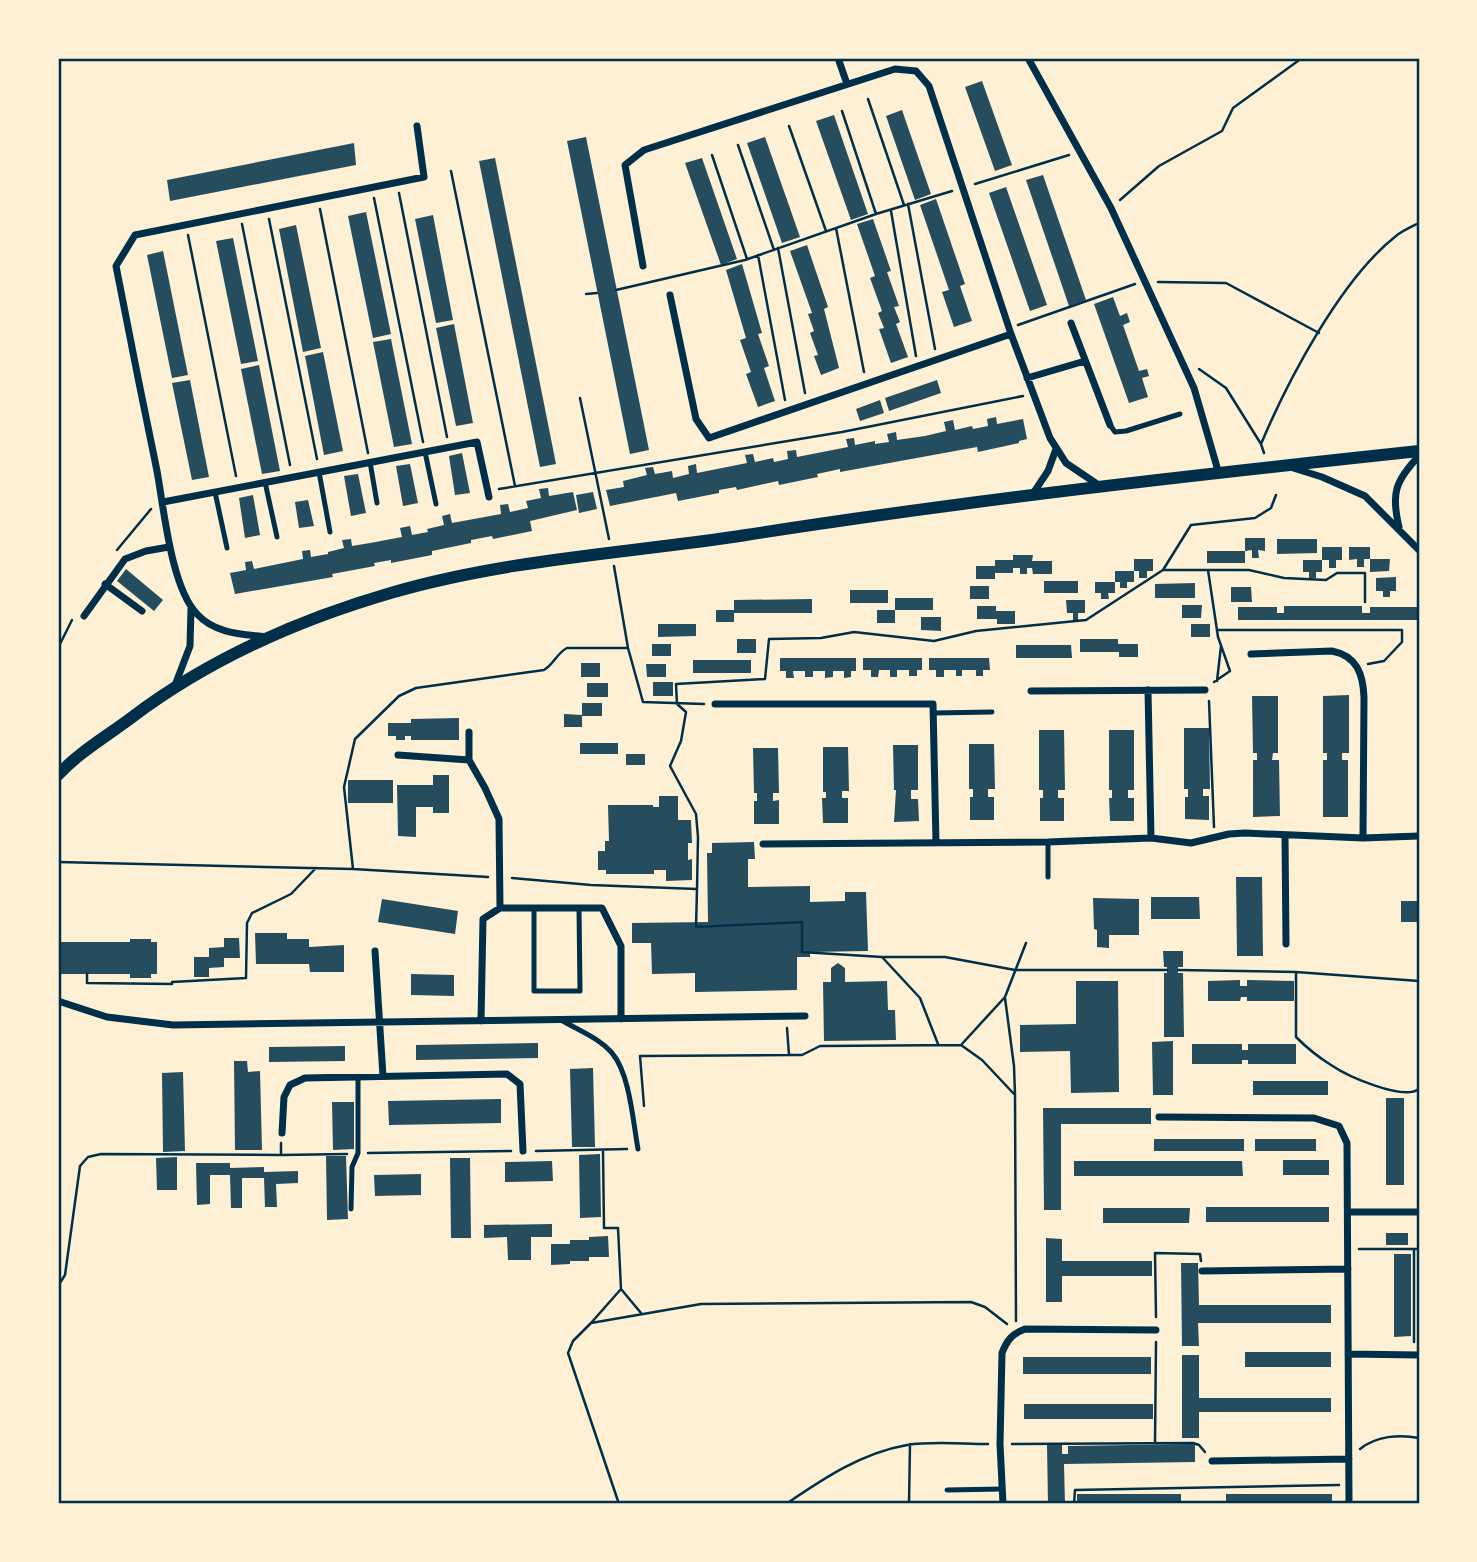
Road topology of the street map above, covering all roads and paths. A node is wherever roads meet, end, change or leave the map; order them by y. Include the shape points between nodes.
1 (838, 58) edge
2 (1028, 58) edge
3 (1302, 58) edge
4 (847, 84) junction
5 (868, 99) dead end
6 (842, 111) dead end
7 (417, 126) dead end
8 (789, 126) dead end
9 (738, 145) dead end
10 (1079, 152) junction
11 (712, 155) dead end
12 (451, 171) dead end
13 (397, 183) junction
14 (962, 187) junction
15 (372, 188) junction
16 (318, 198) junction
17 (906, 205) junction
18 (1111, 208) junction
19 (267, 209) junction
20 (891, 209) junction
21 (240, 214) junction
22 (876, 214) junction
23 (1419, 223) edge
24 (186, 225) junction
25 (836, 228) junction
26 (826, 231) junction
27 (776, 249) junction
28 (758, 255) junction
29 (747, 259) junction
30 (643, 266) dead end
31 (1143, 281) junction
32 (617, 290) dead end
33 (597, 293) dead end
34 (586, 294) dead end
35 (670, 295) dead end
36 (1071, 323) dead end
37 (1010, 331) junction
38 (1319, 333) junction
39 (937, 359) junction
40 (1085, 361) junction
41 (918, 366) junction
42 (1199, 369) dead end
43 (1027, 378) junction
44 (866, 384) junction
45 (1033, 394) junction
46 (580, 398) dead end
47 (807, 404) junction
48 (788, 411) junction
49 (1180, 414) dead end
50 (1110, 425) joint
51 (1261, 444) junction
52 (449, 447) junction
53 (1056, 449) junction
54 (425, 452) junction
55 (1419, 454) edge
56 (1265, 457) dead end
57 (370, 462) junction
58 (1284, 466) junction
59 (319, 472) junction
60 (1219, 475) junction
61 (293, 477) junction
62 (265, 482) junction
63 (515, 486) junction
64 (238, 488) junction
65 (1102, 488) junction
66 (215, 492) junction
67 (489, 494) joint
68 (1276, 495) dead end
69 (1031, 496) junction
70 (163, 502) junction
71 (377, 503) dead end
72 (436, 504) dead end
73 (1399, 528) junction
74 (330, 532) dead end
75 (278, 537) dead end
76 (610, 542) dead end
77 (169, 547) junction
78 (227, 548) dead end
79 (1419, 550) edge
80 (612, 556) dead end
81 (1163, 570) junction
82 (1208, 570) junction
83 (105, 584) junction
84 (1365, 602) dead end
85 (191, 607) junction
86 (142, 611) dead end
87 (84, 616) dead end
88 (1217, 630) junction
89 (268, 637) junction
90 (1221, 644) junction
91 (628, 648) junction
92 (1251, 654) dead end
93 (1357, 666) junction
94 (1217, 681) junction
95 (173, 689) junction
96 (1148, 690) junction
97 (1205, 690) junction
98 (1031, 691) dead end
99 (677, 704) junction
100 (716, 704) joint
101 (992, 712) dead end
102 (934, 713) junction
103 (469, 732) dead end
104 (398, 755) dead end
105 (468, 760) junction
106 (61, 772) edge
107 (1285, 836) junction
108 (1419, 836) edge
109 (1214, 837) junction
110 (1151, 838) junction
111 (1363, 838) junction
112 (1048, 842) junction
113 (936, 843) junction
114 (763, 844) dead end
115 (58, 862) edge
116 (316, 868) junction
117 (353, 869) junction
118 (501, 877) junction
119 (1048, 877) dead end
120 (697, 889) junction
121 (500, 908) junction
122 (534, 908) junction
123 (579, 908) junction
124 (1026, 943) dead end
125 (1286, 944) dead end
126 (375, 951) dead end
127 (882, 957) junction
128 (1015, 970) junction
129 (1167, 970) dead end
130 (1178, 970) dead end
131 (1296, 972) junction
132 (87, 974) dead end
133 (1419, 981) edge
134 (1005, 997) junction
135 (58, 1001) edge
136 (805, 1016) dead end
137 (781, 1017) junction
138 (621, 1019) junction
139 (561, 1020) junction
140 (481, 1021) junction
141 (378, 1022) junction
142 (938, 1044) junction
143 (961, 1045) junction
144 (789, 1055) junction
145 (383, 1076) junction
146 (358, 1077) junction
147 (1418, 1091) edge
148 (1015, 1095) junction
149 (644, 1109) dead end
150 (1159, 1117) dead end
151 (282, 1133) joint
152 (638, 1149) joint
153 (603, 1150) junction
154 (523, 1151) junction
155 (358, 1153) junction
156 (281, 1155) junction
157 (351, 1209) dead end
158 (1349, 1212) junction
159 (1419, 1212) edge
160 (1349, 1249) junction
161 (1414, 1249) junction
162 (1419, 1249) edge
163 (1348, 1269) junction
164 (1202, 1271) dead end
165 (58, 1286) edge
166 (621, 1289) junction
167 (641, 1312) junction
168 (591, 1323) junction
169 (1009, 1326) junction
170 (1156, 1330) dead end
171 (1004, 1332) dead end
172 (1348, 1354) junction
173 (1416, 1356) edge
174 (1419, 1438) edge
175 (909, 1444) junction
176 (1000, 1444) junction
177 (1349, 1459) junction
178 (1212, 1461) joint
179 (1349, 1485) junction
180 (1002, 1489) junction
181 (947, 1490) dead end
182 (619, 1504) edge
183 (786, 1504) edge
184 (909, 1504) edge
185 (1003, 1504) edge
186 (1074, 1504) edge
187 (1349, 1504) edge

1 - 4 street
2 - 10 street
3 - 18 path via 1233,108 1222,131 1159,166
4 - 14 street via 895,69 916,71 929,86
4 - 30 street via 644,150 625,165
5 - 17 path
6 - 22 path
7 - 13 street via 424,177
8 - 26 path
9 - 27 path
10 - 14 path
10 - 18 street
11 - 29 path
12 - 63 path
13 - 15 street
13 - 52 path
14 - 17 path
14 - 37 street
15 - 16 street
15 - 54 path
16 - 19 street
16 - 57 path
17 - 20 path
17 - 39 path
18 - 31 street
19 - 21 street
19 - 59 path
20 - 22 path
20 - 41 path
21 - 24 street
21 - 61 path
22 - 25 path
23 - 38 path via 1397,235 1371,259
24 - 64 path
24 - 70 street via 135,235 116,265
25 - 26 path
25 - 44 path
26 - 27 path
27 - 28 path
27 - 47 path
28 - 29 path
28 - 48 path
29 - 32 path
31 - 37 path
31 - 38 path via 1226,283
31 - 60 street via 1194,388
33 - 34 path
35 - 48 street via 696,419 709,438
36 - 40 street
37 - 39 street
37 - 43 street
38 - 51 path
39 - 41 street
40 - 43 street
40 - 50 street
41 - 44 street
42 - 51 path via 1226,388
43 - 45 street
44 - 47 street
45 - 53 street
45 - 63 path via 842,432
46 - 76 path
47 - 48 street
49 - 50 lane via 1126,431 1115,432
51 - 56 path
52 - 54 street
52 - 67 street via 477,442
53 - 65 street via 1066,463
53 - 69 street
54 - 57 street
54 - 72 lane
55 - 58 street
55 - 73 street via 1395,491
57 - 59 street
57 - 71 lane
58 - 60 street
58 - 73 street via 1350,487
59 - 61 street
59 - 74 lane
60 - 65 street
61 - 62 street
62 - 64 street
62 - 75 lane
63 - 67 path
64 - 66 street
65 - 69 street
66 - 70 street
66 - 78 lane
68 - 81 path via 1271,509 1255,518 1191,525
69 - 89 street via 482,573 396,591
70 - 77 street
73 - 79 street
77 - 83 street via 124,559
77 - 85 street
80 - 91 path
81 - 82 path
81 - 99 path via 1086,620 976,631 934,641 853,632 769,639 765,679 676,684
82 - 84 path via 1326,580 1337,573 1365,573
82 - 88 path
83 - 86 street
83 - 87 street
85 - 89 street via 216,628
85 - 95 street via 190,646
88 - 90 path
88 - 93 path via 1402,630 1402,642 1384,661
89 - 95 street
90 - 94 path
90 - 94 path via 1230,671
91 - 99 path via 643,702
91 - 117 path via 567,648 544,670 416,688 398,696 355,739 347,766 344,787
92 - 93 street via 1332,651 1343,653
93 - 111 street via 1364,697
94 - 97 path
95 - 106 street
96 - 97 street
96 - 98 street
96 - 110 street
97 - 109 path via 1211,705
99 - 100 path
99 - 120 path via 686,712 670,766 696,814
100 - 102 street via 933,704
101 - 102 lane
102 - 113 street
103 - 105 street
104 - 105 street
105 - 118 street via 499,819
107 - 109 street
107 - 111 street
107 - 125 street
108 - 111 street
109 - 110 street via 1191,843
110 - 112 street
112 - 113 street
112 - 119 lane
113 - 114 street
115 - 116 path
116 - 117 path
116 - 132 path via 291,894 252,913 247,923 246,978 87,983
117 - 118 path
118 - 120 path
118 - 121 street
120 - 127 path via 696,927 802,922 802,952
121 - 122 street
121 - 140 street via 483,919
122 - 123 street
122 - 123 lane via 534,991 580,991
123 - 138 street via 602,908 621,946
124 - 128 path
126 - 141 street
127 - 128 path via 945,957
127 - 142 path via 920,998
128 - 129 path
128 - 134 path
130 - 131 path
131 - 133 path
131 - 147 path via 1296,1037 1308,1050 1362,1081 1406,1094
134 - 143 path
134 - 148 path
135 - 141 street via 107,1017 173,1025
136 - 137 street
137 - 138 street
137 - 144 path via 789,1031
138 - 139 street
139 - 140 street
139 - 152 lane via 613,1054 625,1079
140 - 141 street
141 - 145 street
142 - 143 path
142 - 144 path via 820,1046 802,1055
143 - 148 path
144 - 149 path via 640,1056
145 - 146 street
145 - 154 street via 508,1074 520,1083
146 - 151 street via 305,1078 290,1085 284,1097
146 - 155 lane
148 - 169 path via 1016,1322
150 - 158 street via 1314,1118 1339,1126 1347,1143
151 - 156 path
152 - 153 path
153 - 154 path
153 - 166 path via 604,1228 618,1228
154 - 155 path
155 - 156 path
155 - 157 lane via 352,1167
156 - 165 path via 88,1157 80,1166 65,1275
158 - 159 street
158 - 160 street
160 - 161 path
160 - 163 street
161 - 162 path
161 - 173 path
163 - 164 street
163 - 172 street
166 - 167 path
166 - 168 path
167 - 168 path
167 - 169 path via 701,1304 971,1301
168 - 182 path via 568,1353
169 - 171 path
170 - 176 street via 1025,1329 1014,1333 1002,1353
172 - 173 street
172 - 177 street
174 - 177 path via 1370,1441
175 - 176 path
175 - 183 path via 858,1459
175 - 184 path
176 - 178 path via 1193,1443
176 - 180 street
177 - 178 street
177 - 179 street
179 - 186 path via 1075,1490
179 - 187 street
180 - 181 lane
180 - 185 street

